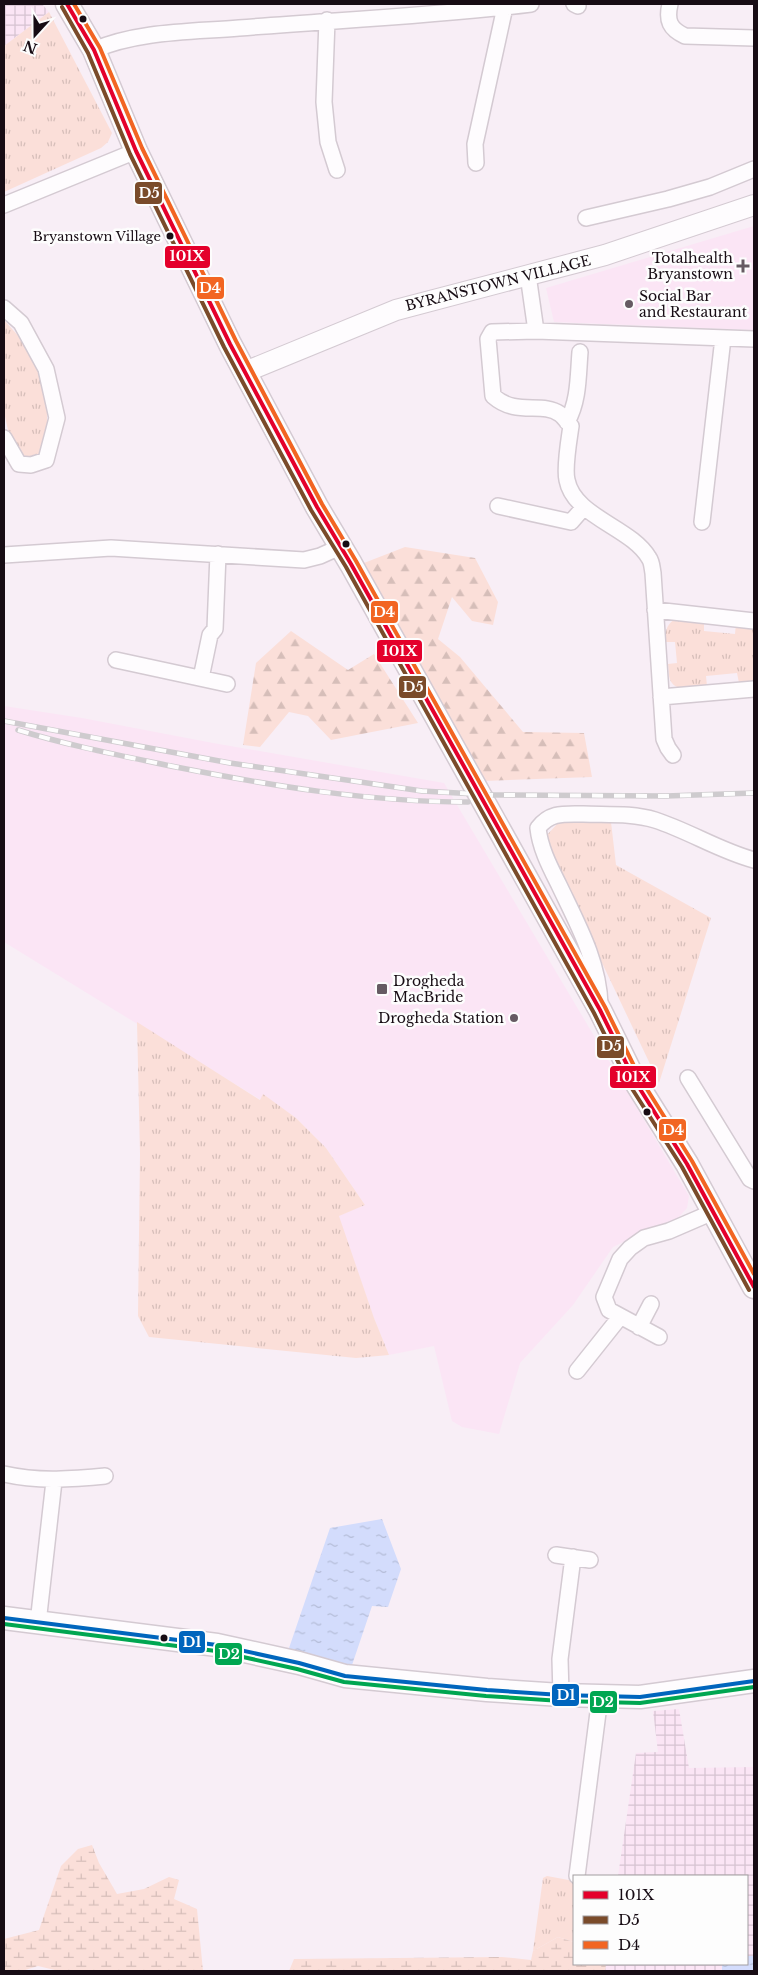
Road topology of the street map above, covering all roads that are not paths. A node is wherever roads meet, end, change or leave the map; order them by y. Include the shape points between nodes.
1 (531, 4) edge
2 (670, 4) edge
3 (71, 6) edge
4 (505, 7) junction
5 (420, 10) edge
6 (327, 20) junction
7 (754, 38) edge
8 (94, 50) junction
9 (136, 151) junction
10 (476, 163) dead end
11 (754, 169) edge
12 (337, 170) dead end
13 (4, 204) edge
14 (754, 205) edge
15 (586, 218) dead end
16 (528, 275) junction
17 (4, 308) edge
18 (536, 331) junction
19 (723, 338) junction
20 (754, 339) edge
21 (580, 352) dead end
22 (245, 372) junction
23 (567, 422) junction
24 (4, 438) edge
25 (498, 506) dead end
26 (584, 507) junction
27 (702, 522) dead end
28 (340, 547) junction
29 (218, 554) junction
30 (4, 555) edge
31 (655, 610) junction
32 (754, 621) edge
33 (116, 660) dead end
34 (201, 678) junction
35 (227, 684) dead end
36 (754, 689) edge
37 (661, 697) junction
38 (673, 755) dead end
39 (754, 860) edge
40 (600, 1010) junction
41 (688, 1078) dead end
42 (754, 1181) edge
43 (713, 1212) junction
44 (754, 1288) edge
45 (650, 1304) dead end
46 (620, 1318) junction
47 (639, 1327) junction
48 (659, 1337) dead end
49 (577, 1371) dead end
50 (4, 1474) edge
51 (105, 1476) dead end
52 (54, 1480) junction
53 (556, 1554) dead end
54 (573, 1557) junction
55 (590, 1560) dead end
56 (4, 1618) edge
57 (38, 1622) junction
58 (754, 1681) edge
59 (560, 1695) junction
60 (600, 1697) junction
61 (577, 1875) edge

1 - 4 street
2 - 7 street via 667,19 676,32 685,36
3 - 8 main road
4 - 5 street
4 - 10 street via 475,144
5 - 6 street
6 - 8 street via 123,39
6 - 12 street via 324,102 328,142
8 - 9 main road
9 - 13 street
9 - 22 main road
11 - 15 street via 710,187
14 - 16 street, BYRANSTOWN VILLAGE via 605,255
16 - 18 street
16 - 22 street, BYRANSTOWN VILLAGE via 396,310
17 - 24 street via 21,323 46,369 57,418 46,460 31,465 19,464
18 - 19 street
18 - 23 street via 492,332 488,339 493,396 502,404 516,408 545,409 560,414
19 - 20 street
19 - 27 street
21 - 23 street via 577,390
22 - 28 main road
23 - 26 street via 570,426 566,479 572,494
25 - 26 street via 571,522
26 - 31 street via 650,558
28 - 29 street via 304,560
28 - 40 main road
29 - 30 street via 111,548
29 - 34 street via 215,629 210,635
31 - 32 street
31 - 37 street
33 - 34 street
34 - 35 street
36 - 37 street
37 - 38 street via 664,739
39 - 40 street via 654,820 627,815 571,814 544,820 538,828 539,838 548,865 592,960 600,988
40 - 43 main road via 635,1081
41 - 42 street
43 - 44 main road
43 - 46 street via 644,1238 620,1259 604,1297 609,1310
45 - 47 street
46 - 47 street
46 - 49 street
47 - 48 street
50 - 52 street
51 - 52 street
52 - 57 street
53 - 54 street
54 - 55 street
54 - 59 street via 560,1659
56 - 57 main road
57 - 59 main road via 217,1645 344,1676
58 - 60 main road via 640,1697
59 - 60 main road
60 - 61 street

